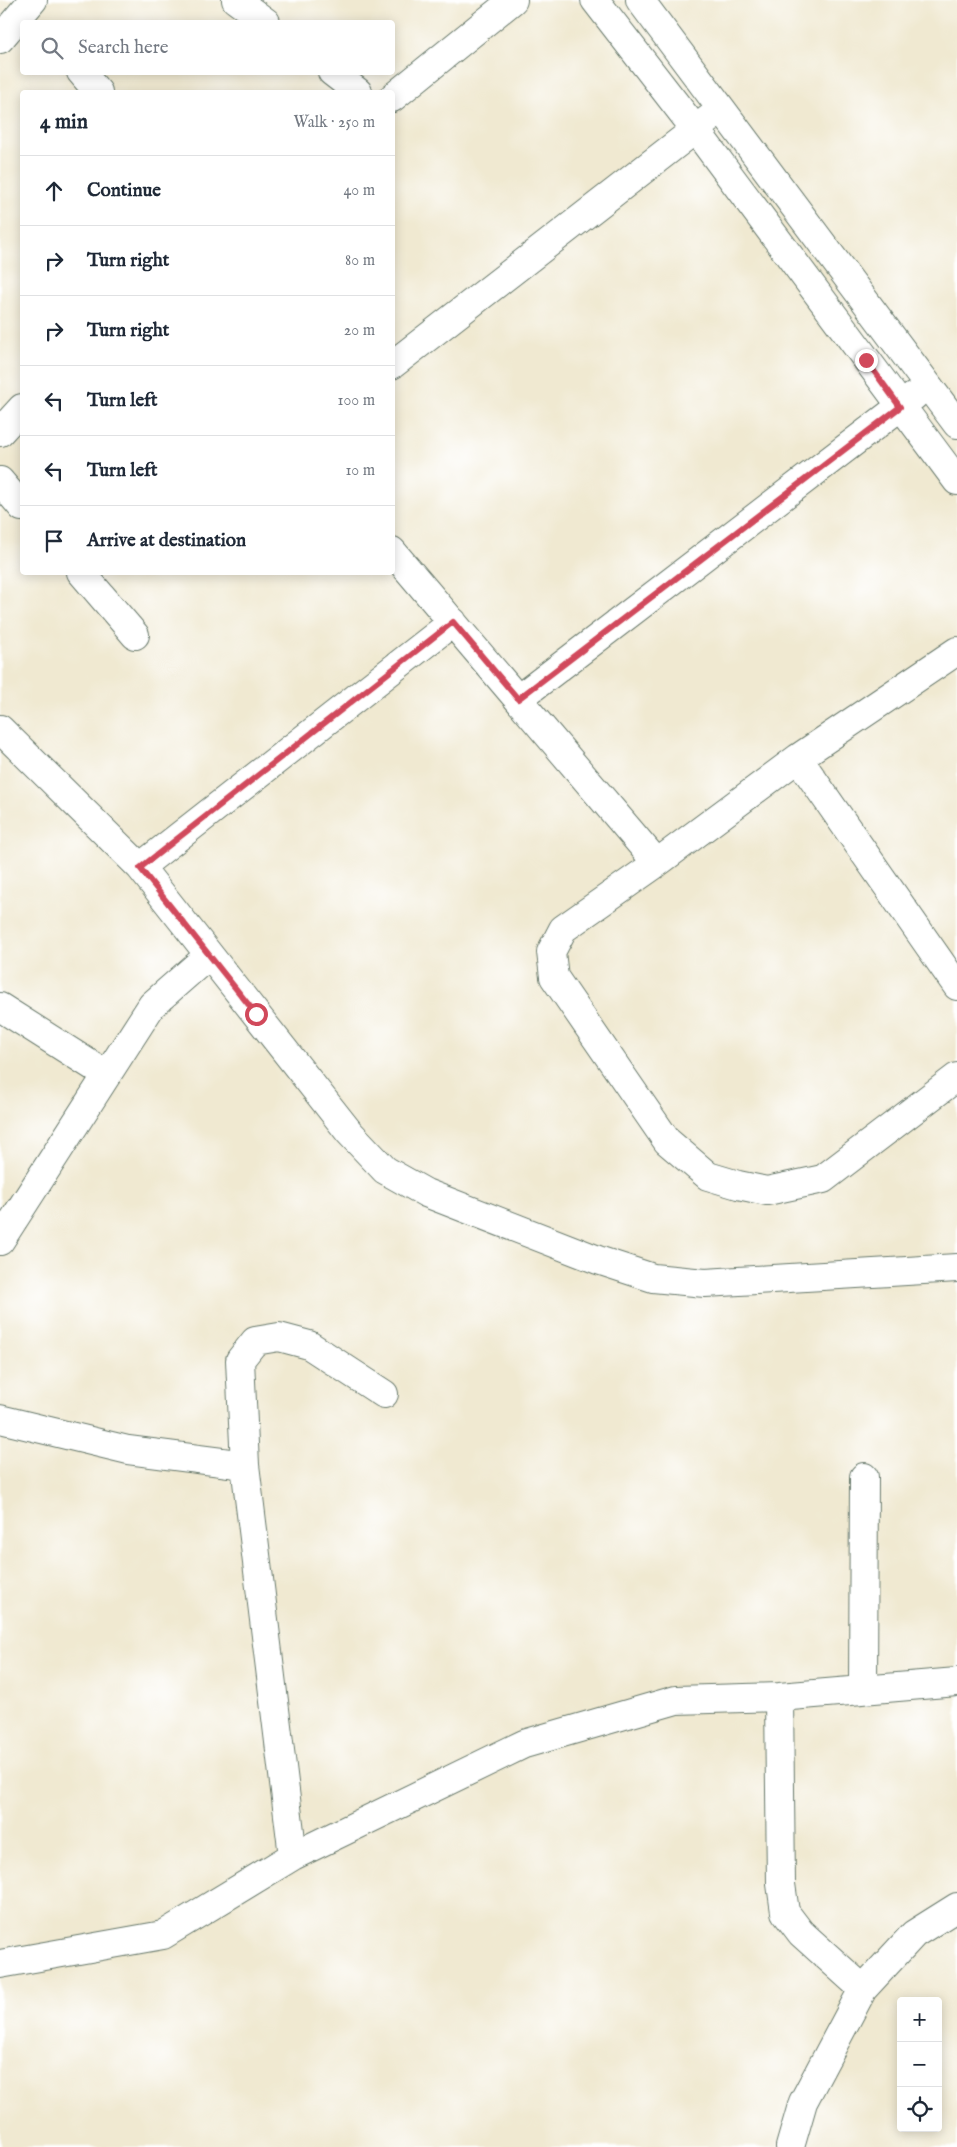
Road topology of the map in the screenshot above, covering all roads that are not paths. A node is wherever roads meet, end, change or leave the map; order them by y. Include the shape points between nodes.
1 (236, 0) edge
2 (514, 0) edge
3 (595, 0) edge
4 (640, 0) edge
5 (32, 10) edge
6 (21, 20) edge
7 (263, 20) edge
8 (20, 21) edge
9 (0, 39) edge
10 (84, 75) edge
11 (336, 75) edge
12 (96, 90) edge
13 (355, 90) edge
14 (395, 96) edge
15 (721, 109) junction
16 (695, 129) junction
17 (395, 363) edge
18 (928, 386) junction
19 (900, 407) junction
20 (20, 410) edge
21 (957, 424) edge
22 (0, 432) edge
23 (0, 481) edge
24 (957, 481) edge
25 (20, 505) edge
26 (395, 554) edge
27 (83, 575) edge
28 (453, 622) junction
29 (135, 634) dead end
30 (957, 651) edge
31 (518, 699) junction
32 (0, 729) edge
33 (798, 758) junction
34 (657, 863) junction
35 (140, 868) junction
36 (209, 955) junction
37 (957, 986) edge
38 (0, 1007) edge
39 (107, 1076) junction
40 (957, 1077) edge
41 (0, 1240) edge
42 (957, 1268) edge
43 (384, 1394) dead end
44 (0, 1419) edge
45 (245, 1465) junction
46 (864, 1478) dead end
47 (957, 1682) edge
48 (862, 1690) junction
49 (780, 1698) junction
50 (293, 1856) junction
51 (957, 1907) edge
52 (0, 1964) edge
53 (863, 1989) junction
54 (790, 2147) edge

1 - 7 street
2 - 14 street
3 - 16 street
4 - 15 street
5 - 6 street
8 - 9 street
10 - 12 street
11 - 13 street
15 - 16 street
15 - 18 street
16 - 17 street
16 - 19 street
18 - 19 street
18 - 21 street
19 - 24 street
19 - 31 street
20 - 22 street
23 - 25 street
26 - 28 street
27 - 29 street
28 - 31 street
28 - 35 street
30 - 33 street
31 - 34 street
32 - 35 street
33 - 34 street
33 - 37 street
34 - 40 street via 563,929 551,952 554,977 667,1140 708,1176 768,1191 823,1179
35 - 36 street
36 - 39 street via 152,1005
36 - 42 street via 349,1132 385,1170 426,1193 653,1278 705,1283
38 - 39 street
39 - 41 street
43 - 45 street via 309,1345 279,1337 255,1341 240,1360
44 - 45 street via 128,1450
45 - 50 street
46 - 48 street
47 - 48 street
48 - 49 street
49 - 50 street via 676,1700 524,1744
49 - 53 street via 781,1884 785,1912 801,1933
50 - 52 street via 163,1935
51 - 53 street via 914,1934
53 - 54 street via 803,2102

